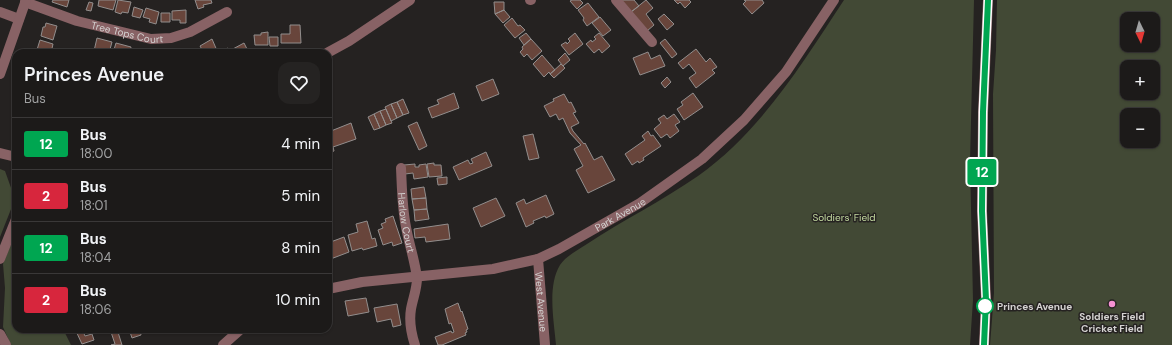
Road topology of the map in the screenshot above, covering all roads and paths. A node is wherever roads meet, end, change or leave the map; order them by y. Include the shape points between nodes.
1 (410, 0) edge
2 (616, 0) edge
3 (834, 0) edge
4 (988, 0) edge
5 (26, 1) edge
6 (0, 12) edge
7 (227, 12) dead end
8 (18, 18) junction
9 (652, 42) dead end
10 (332, 50) edge
11 (0, 74) edge
12 (0, 154) edge
13 (12, 156) edge
14 (401, 168) dead end
15 (12, 229) edge
16 (0, 259) edge
17 (538, 259) junction
18 (416, 277) junction
19 (332, 288) edge
20 (236, 333) edge
21 (0, 334) edge
22 (6, 345) edge
23 (223, 345) edge
24 (415, 345) edge
25 (545, 345) edge
26 (984, 345) edge

1 - 10 street
2 - 9 street
3 - 17 street, Park Avenue via 786,72 744,120 702,158 640,203
4 - 26 street via 983,112 982,211 986,300
5 - 7 street, Tree Tops Court via 77,21 151,39 171,38 190,32
5 - 8 street
6 - 8 street
8 - 11 street
12 - 13 street
14 - 18 street, Harlow Court via 402,199
15 - 16 street
17 - 18 street, Park Avenue via 493,269
17 - 25 street, West Avenue
18 - 19 street, Park Avenue via 362,282
18 - 24 street, Harlow Court via 417,287 410,323
20 - 23 street
21 - 22 street

